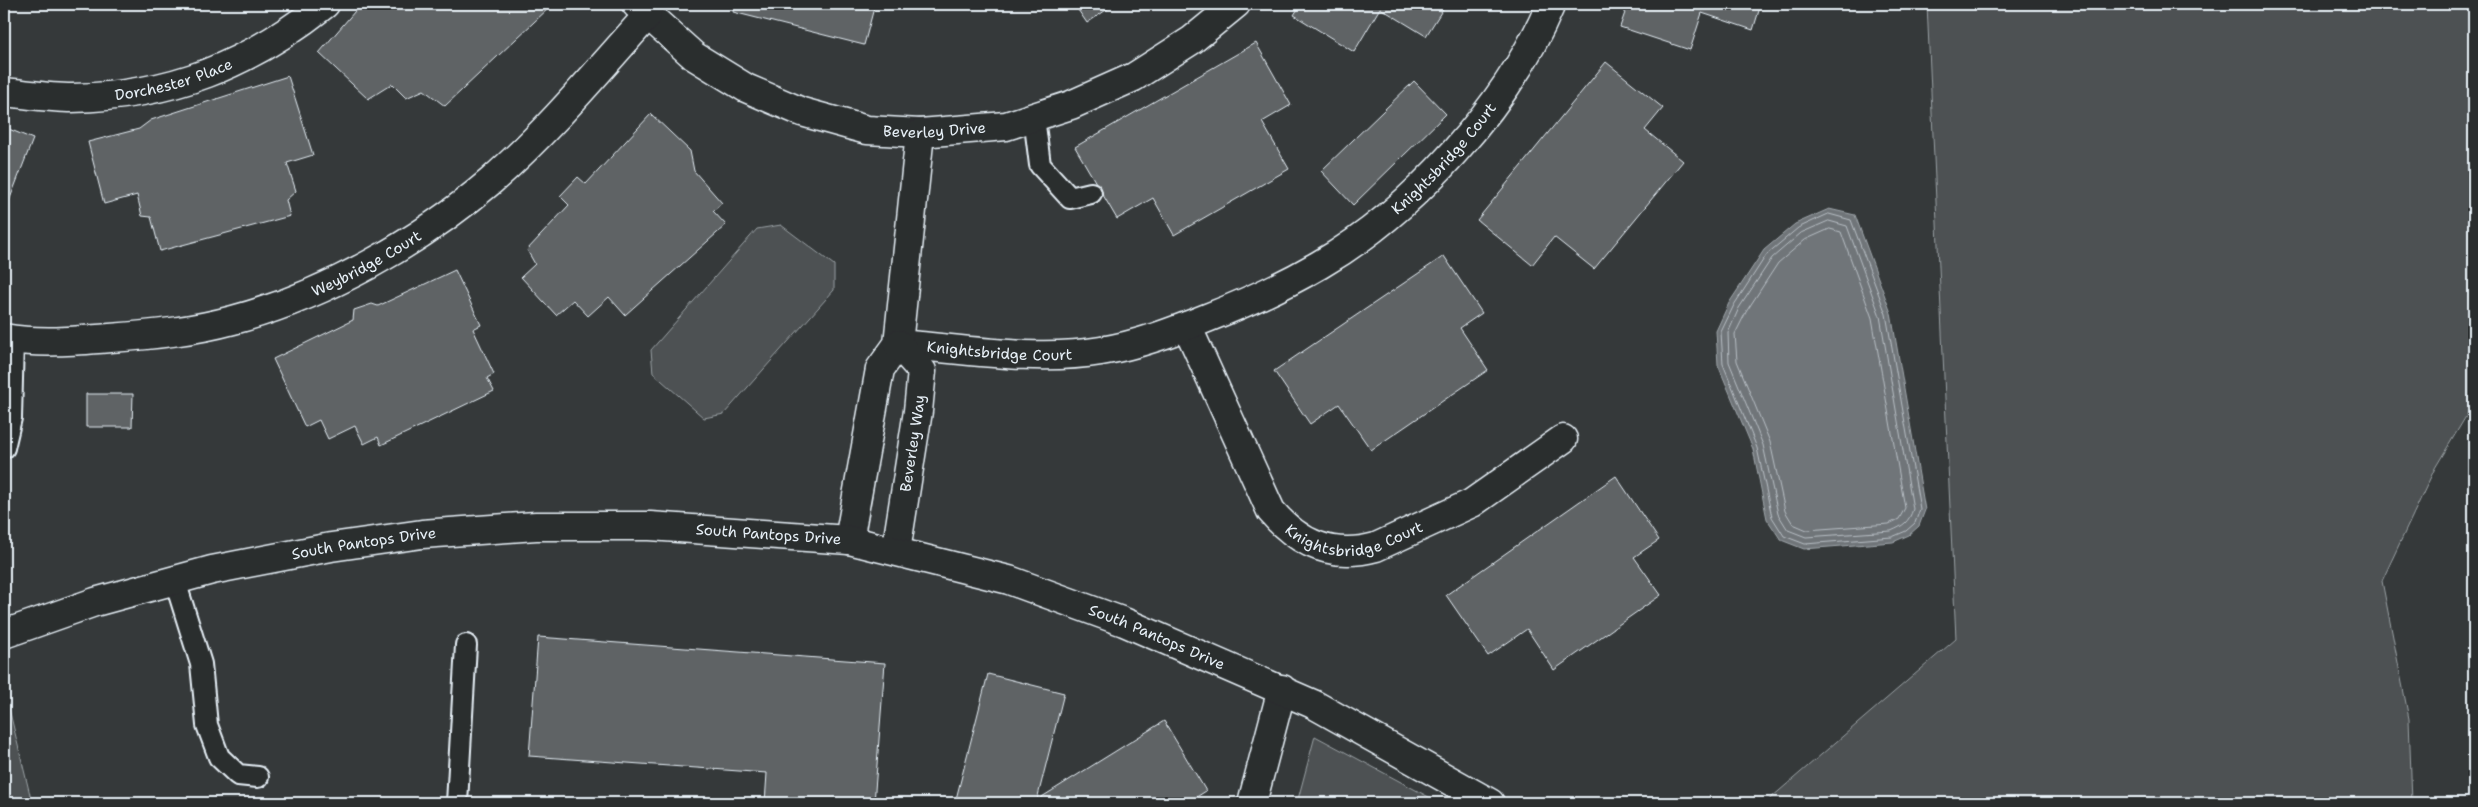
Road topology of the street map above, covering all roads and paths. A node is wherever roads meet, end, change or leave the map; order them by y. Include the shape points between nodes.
1 (325, 4) edge
2 (1236, 4) edge
3 (1551, 4) edge
4 (641, 10) edge
5 (4, 92) edge
6 (1034, 117) junction
7 (920, 133) junction
8 (1091, 193) dead end
9 (1188, 326) junction
10 (9, 339) edge
11 (898, 344) junction
12 (1563, 439) dead end
13 (4, 448) edge
14 (849, 540) junction
15 (896, 551) junction
16 (175, 581) junction
17 (4, 634) edge
18 (466, 645) dead end
19 (1282, 689) junction
20 (258, 777) dead end
21 (457, 803) edge
22 (1252, 803) edge
23 (1490, 803) edge

1 - 5 street, Dorchester Place via 292,30 244,59 170,86 115,96 70,98
2 - 6 street, Beverley Drive via 1192,40 1134,77 1071,105
3 - 9 street, Knightsbridge Court via 1511,78 1478,124 1431,176 1378,223 1320,264 1258,298
4 - 7 street, Beverley Drive via 694,56 746,88 802,112 866,130
4 - 10 street, Weybridge Court via 547,127 491,181 429,228 363,268 292,300 233,320 155,335 77,341
6 - 7 street, Beverley Drive via 1006,126
6 - 8 lane via 1040,165 1070,198
7 - 11 street
9 - 11 street, Knightsbridge Court via 1152,339 1100,351 1068,354 1002,353
9 - 12 street, Knightsbridge Court via 1271,511 1286,528 1309,544 1337,551 1376,547 1472,504
10 - 13 lane via 11,418
11 - 14 street via 880,369
11 - 15 street, Beverley Way via 922,371
14 - 15 street, South Pantops Drive
14 - 16 street, South Pantops Drive via 650,526 536,526 422,534 331,546 212,570
15 - 19 street, South Pantops Drive via 1018,583 1124,622
16 - 17 street, South Pantops Drive via 95,602
16 - 20 lane via 201,664 207,725 219,757 238,775
18 - 21 lane
19 - 22 street
19 - 23 street, South Pantops Drive

